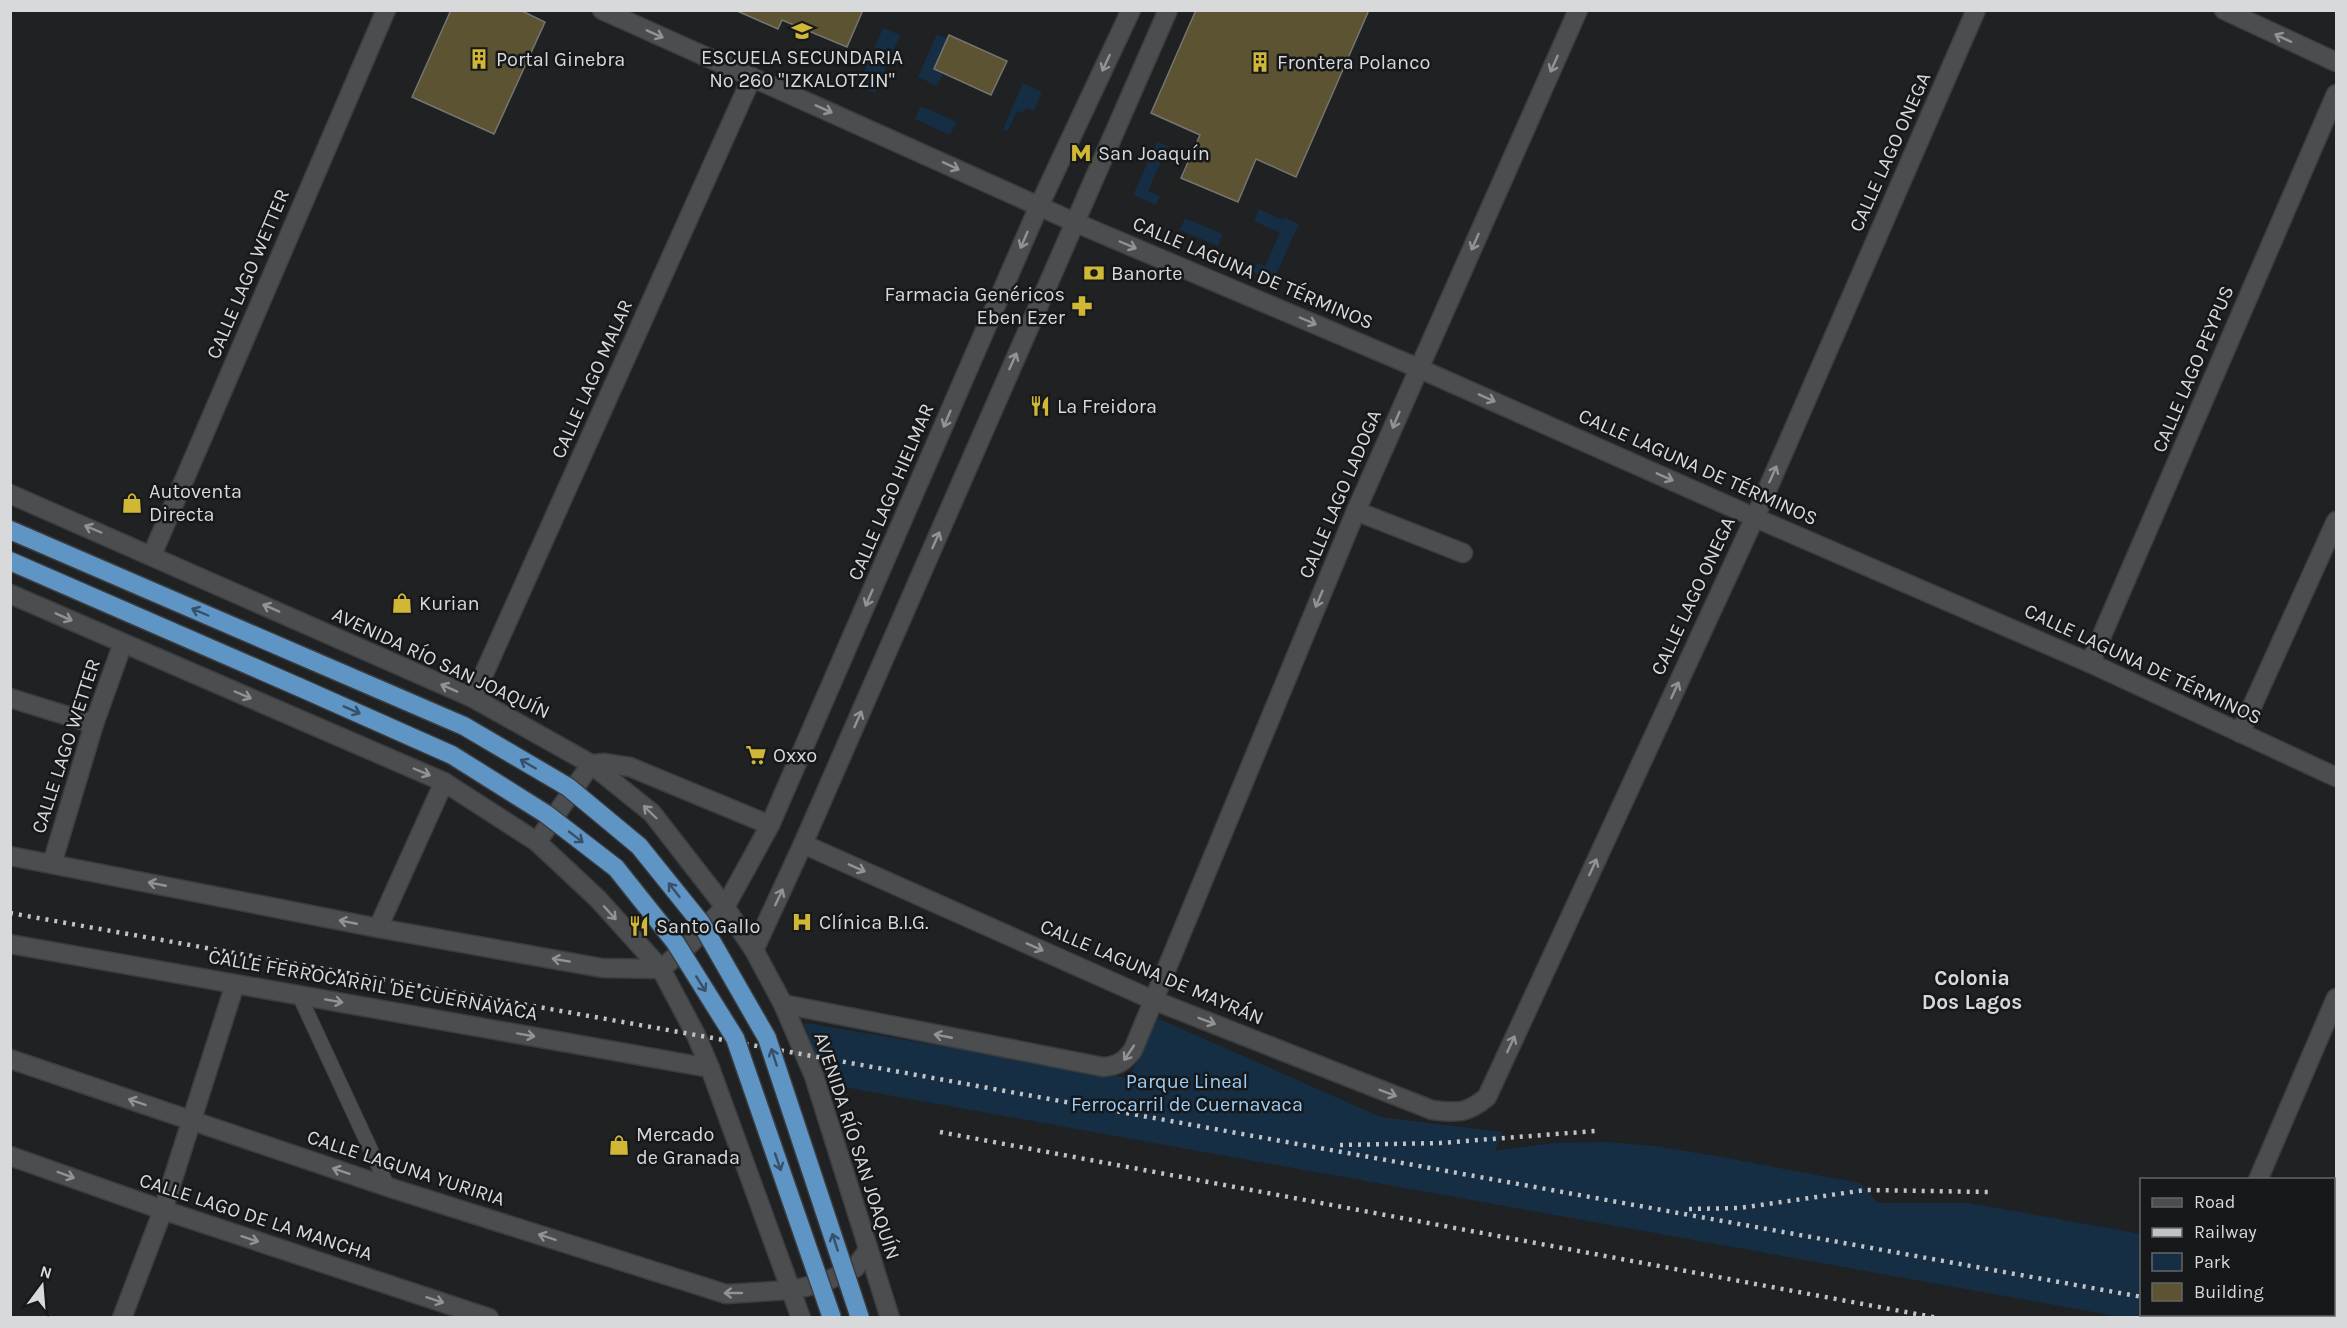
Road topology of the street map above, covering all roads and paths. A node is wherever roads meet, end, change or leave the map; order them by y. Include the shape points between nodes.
1 (386, 10) edge
2 (602, 10) edge
3 (1131, 10) edge
4 (1168, 10) edge
5 (1578, 10) edge
6 (1976, 10) edge
7 (2224, 10) edge
8 (2337, 62) edge
9 (752, 77) junction
10 (2337, 94) edge
11 (1039, 206) junction
12 (1074, 222) junction
13 (1418, 368) junction
14 (10, 494) edge
15 (1356, 511) junction
16 (1754, 517) junction
17 (2337, 521) edge
18 (10, 530) edge
19 (1463, 553) dead end
20 (152, 555) junction
21 (10, 561) edge
22 (10, 594) edge
23 (123, 643) junction
24 (2091, 663) junction
25 (10, 698) edge
26 (473, 698) junction
27 (94, 724) junction
28 (2240, 733) junction
29 (591, 764) junction
30 (2337, 777) edge
31 (444, 782) junction
32 (770, 825) junction
33 (537, 842) junction
34 (803, 844) junction
35 (10, 856) edge
36 (52, 864) junction
37 (725, 907) junction
38 (378, 928) junction
39 (19, 945) edge
40 (754, 950) junction
41 (661, 969) junction
42 (235, 984) junction
43 (299, 995) junction
44 (2337, 998) edge
45 (1153, 1000) junction
46 (783, 1004) junction
47 (10, 1059) edge
48 (710, 1068) junction
49 (1487, 1097) joint
50 (193, 1121) junction
51 (10, 1156) edge
52 (2258, 1178) edge
53 (388, 1187) junction
54 (163, 1210) junction
55 (868, 1250) junction
56 (792, 1290) junction
57 (122, 1317) edge
58 (489, 1317) edge
59 (801, 1317) edge
60 (832, 1317) edge
61 (860, 1317) edge
62 (890, 1317) edge

1 - 20 street, CALLE LAGO WETTER
2 -> 9 street, CALLE LAGUNA DE TÉRMINOS
3 -> 11 street, CALLE LAGO HIELMAR
4 - 12 street
5 -> 13 street, CALLE LAGO LADOGA
16 -> 6 street, CALLE LAGO ONEGA
8 -> 7 street
9 -> 11 street, CALLE LAGUNA DE TÉRMINOS
9 - 26 street, CALLE LAGO MALAR
10 - 24 street, CALLE LAGO PEYPUS
11 - 12 street, CALLE LAGUNA DE TÉRMINOS
11 -> 32 street, CALLE LAGO HIELMAR
12 -> 13 street, CALLE LAGUNA DE TÉRMINOS
34 -> 12 street
13 -> 15 street, CALLE LAGO LADOGA
13 -> 16 street, CALLE LAGUNA DE TÉRMINOS
20 -> 14 street, AVENIDA RÍO SAN JOAQUÍN
15 - 19 street
15 -> 45 street, CALLE LAGO LADOGA
16 - 24 street, CALLE LAGUNA DE TÉRMINOS
49 -> 16 street, CALLE LAGO ONEGA
17 - 28 street
61 -> 18 highway, bridge via 767,1038 700,923 639,846 568,787 464,726
26 -> 20 street, AVENIDA RÍO SAN JOAQUÍN
21 -> 60 highway, bridge via 453,755 546,814 616,868 675,942 735,1038
22 -> 23 street
23 - 27 street, CALLE LAGO WETTER
23 -> 31 street
24 - 28 street, CALLE LAGUNA DE TÉRMINOS
25 - 27 street
26 - 29 street, AVENIDA RÍO SAN JOAQUÍN
27 - 36 street, CALLE LAGO WETTER
28 - 30 street, CALLE LAGUNA DE TÉRMINOS
29 - 32 street via 630,767
29 - 33 street
37 -> 29 street, AVENIDA RÍO SAN JOAQUÍN via 652,813
31 - 33 street
31 - 38 street
32 - 37 street, CALLE LAGO HIELMAR
33 -> 41 street via 598,899
40 -> 34 street
34 -> 45 street, CALLE LAGUNA DE MAYRÁN
35 - 36 street
38 -> 36 street
37 - 40 street, AVENIDA RÍO SAN JOAQUÍN
37 - 41 street, CALLE LAGO HIELMAR
41 -> 38 street via 602,968
39 - 42 street, CALLE FERROCARRIL DE CUERNAVACA
40 - 46 street, AVENIDA RÍO SAN JOAQUÍN
41 - 48 street
42 - 43 street, CALLE FERROCARRIL DE CUERNAVACA
42 - 50 street
43 -> 48 street, CALLE FERROCARRIL DE CUERNAVACA
43 - 53 street
44 - 52 street
45 -> 46 street via 1124,1061 1103,1067
45 -> 49 street, CALLE LAGUNA DE MAYRÁN via 1432,1110 1455,1113 1473,1109
46 - 55 street, AVENIDA RÍO SAN JOAQUÍN via 814,1076
50 -> 47 street, CALLE LAGUNA YURIRIA
48 - 56 street
53 -> 50 street, CALLE LAGUNA YURIRIA
50 - 54 street
51 -> 54 street, CALLE LAGO DE LA MANCHA
56 -> 53 street, CALLE LAGUNA YURIRIA via 726,1294
54 - 57 street
54 -> 58 street, CALLE LAGO DE LA MANCHA
55 - 56 street, CALLE LAGUNA YURIRIA via 855,1268 822,1283
55 - 62 street, AVENIDA RÍO SAN JOAQUÍN
56 - 59 street

